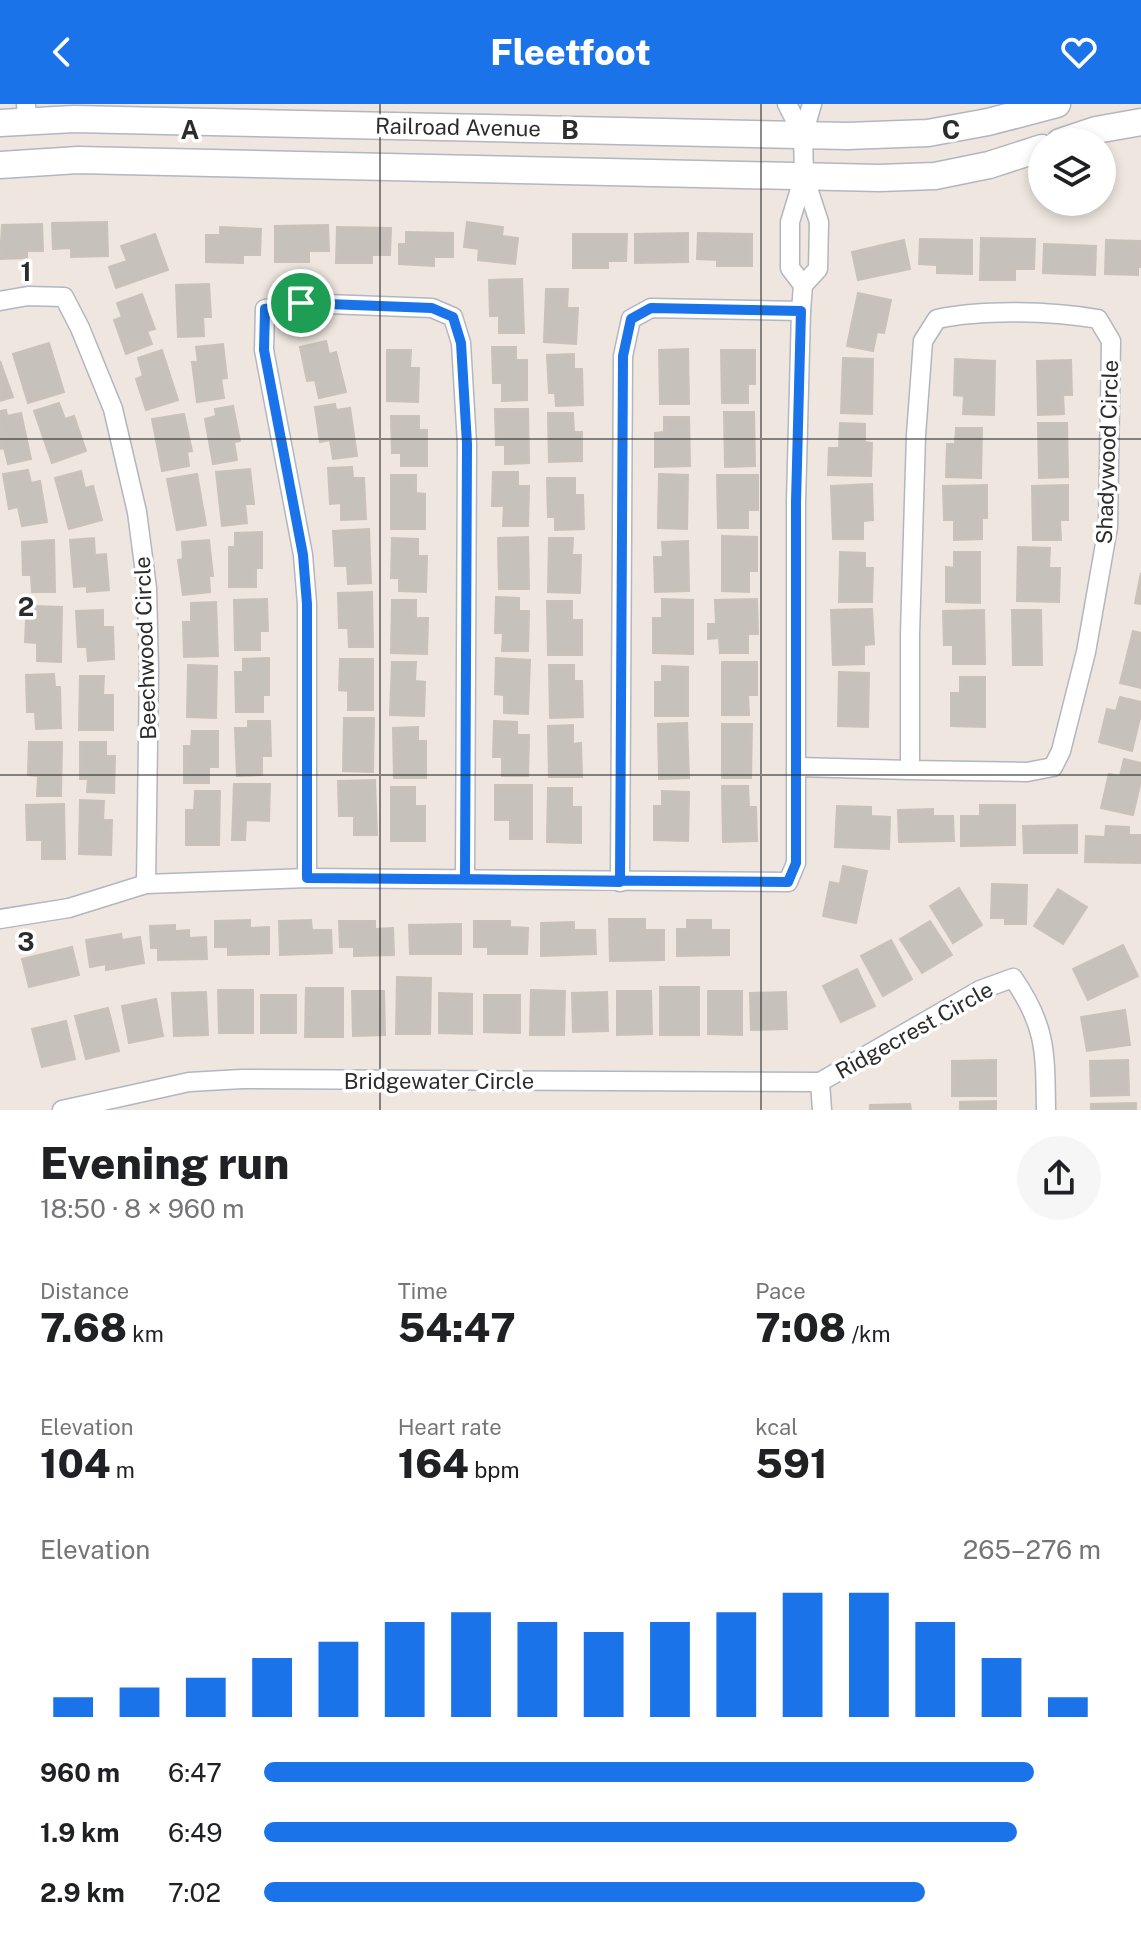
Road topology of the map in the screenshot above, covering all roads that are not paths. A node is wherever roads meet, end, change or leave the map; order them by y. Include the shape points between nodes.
1 (787, 104) edge
2 (812, 104) edge
3 (1057, 104) edge
4 (26, 112) edge
5 (1141, 122) edge
6 (0, 123) edge
7 (1107, 128) edge
8 (803, 135) junction
9 (1028, 152) edge
10 (0, 165) edge
11 (804, 176) junction
12 (803, 285) junction
13 (0, 301) edge
14 (801, 311) junction
15 (798, 767) junction
16 (910, 770) junction
17 (307, 878) junction
18 (465, 879) junction
19 (620, 882) junction
20 (146, 884) junction
21 (0, 919) edge
22 (820, 1082) junction
23 (62, 1110) edge
24 (822, 1110) edge
25 (1046, 1110) edge

1 - 8 street
2 - 8 street
3 - 8 street, Railroad Avenue via 928,133
4 - 6 street, Railroad Avenue
4 - 8 street, Railroad Avenue via 74,119
5 - 7 street
8 - 11 street
9 - 11 street, Railroad Avenue via 935,176
10 - 11 street, Railroad Avenue via 78,160
11 - 12 street via 790,222 790,268
11 - 12 street via 819,222 818,269
12 - 14 street
13 - 20 street, Beechwood Circle via 64,297 113,409 137,512 147,588
14 - 15 street
14 - 19 street via 651,308 631,319 623,356
15 - 16 street, Shadywood Circle
15 - 19 street via 796,863 788,882
16 - 16 street, Shadywood Circle via 1027,772 1053,767 1061,751 1086,652 1108,527 1111,341 1098,319 960,314 937,319 923,341 916,435
17 - 18 street
17 - 18 street via 305,579 264,350 265,309 301,303 432,308 453,317 461,343 467,444
17 - 20 street
18 - 19 street
20 - 21 street via 69,908
22 - 23 street, Bridgewater Circle via 242,1079 189,1082
22 - 24 street
22 - 25 street, Ridgecrest Circle via 980,990 1013,978 1040,1024

